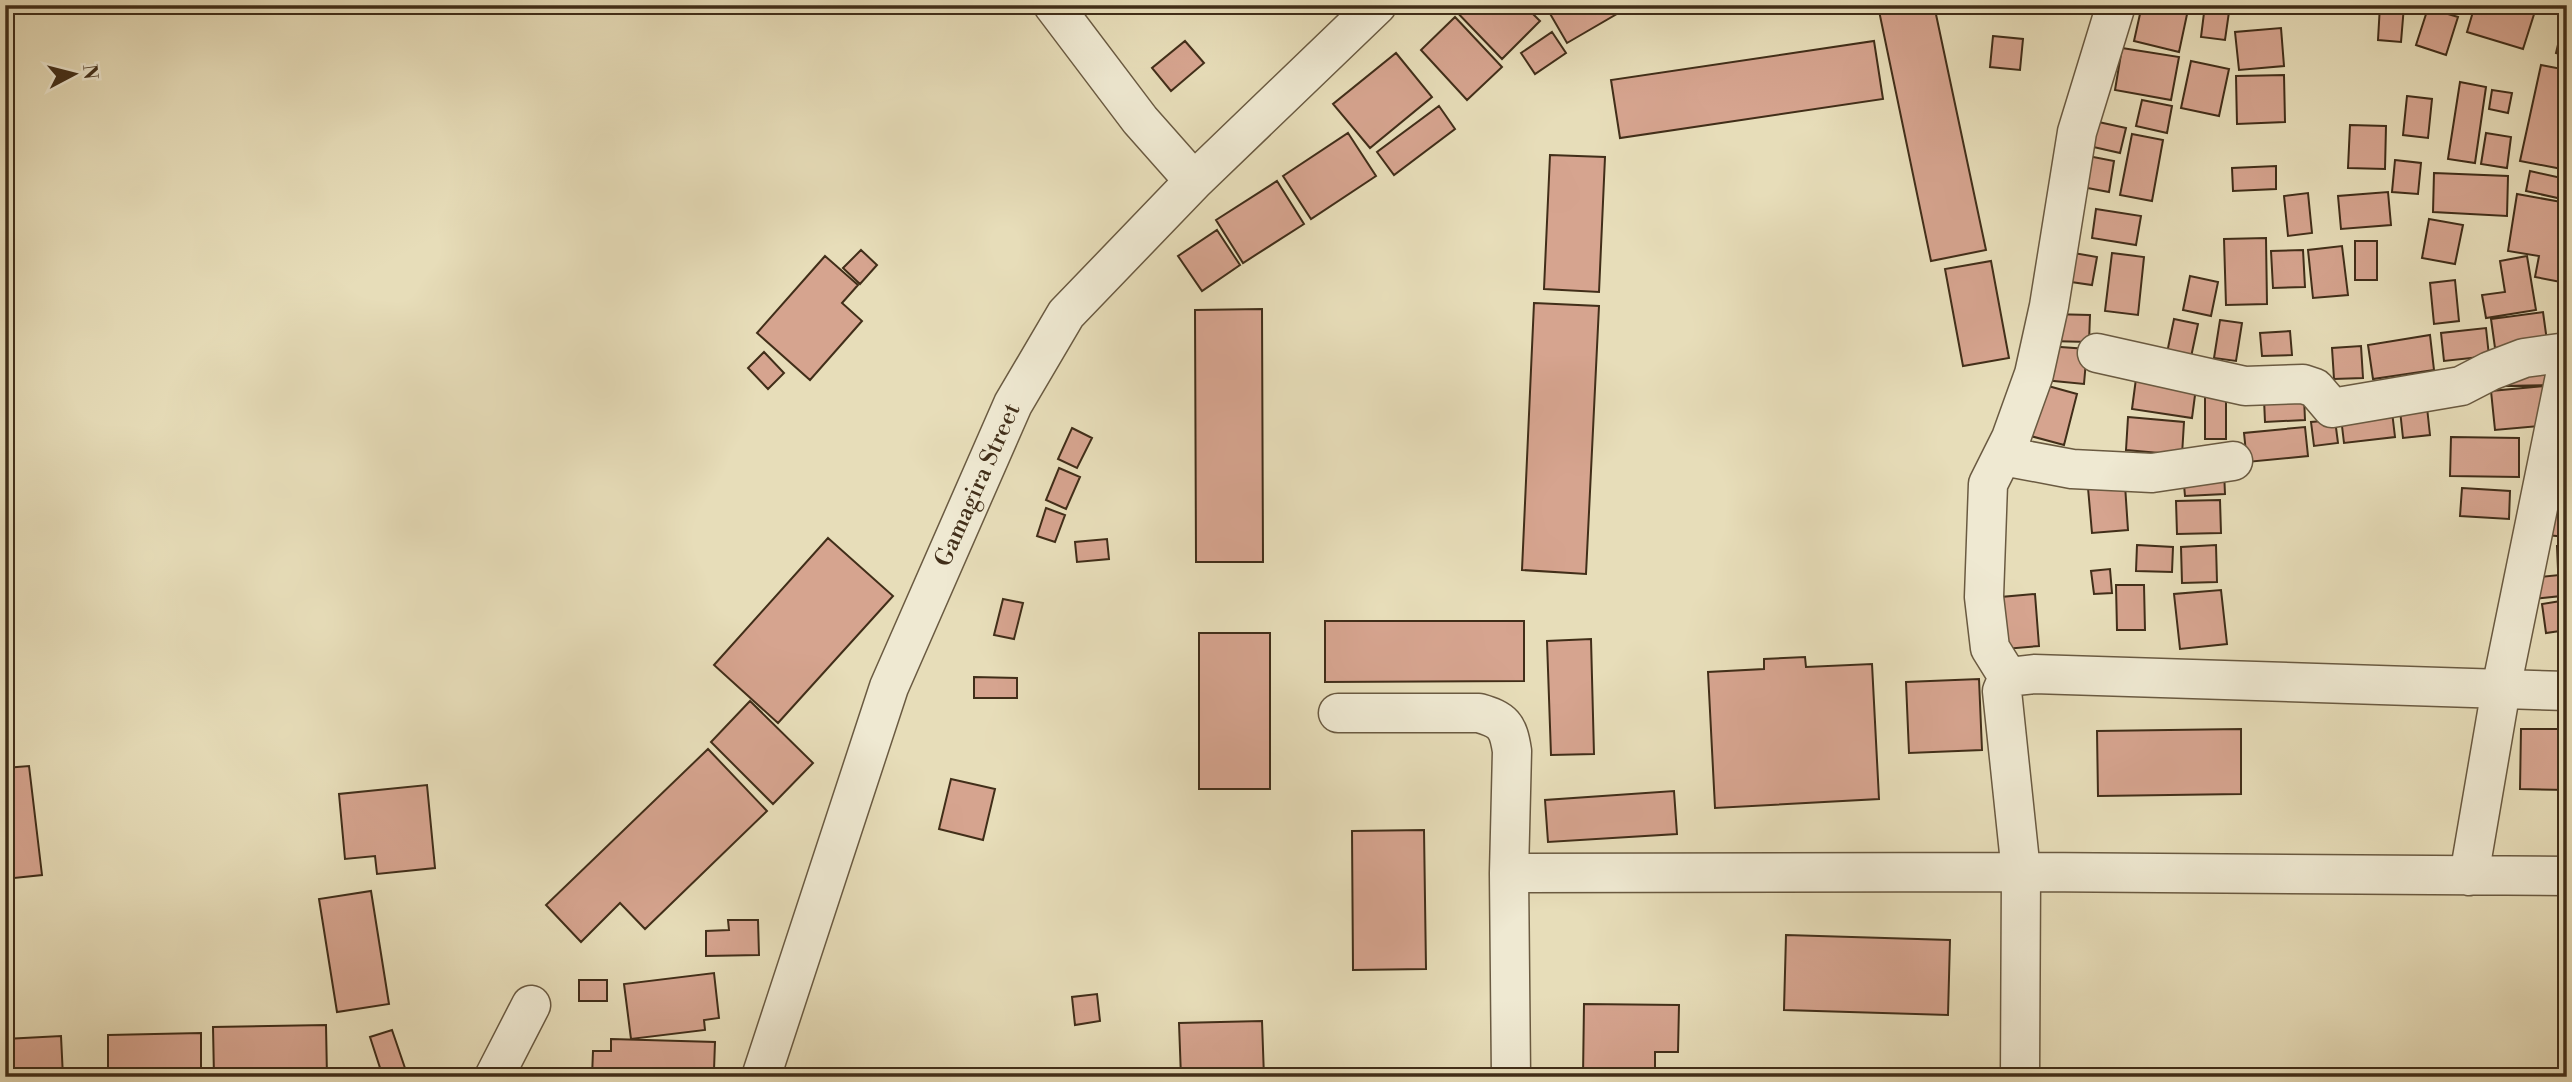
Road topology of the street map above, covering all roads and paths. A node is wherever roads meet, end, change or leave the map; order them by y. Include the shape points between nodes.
1 (1053, 5) edge
2 (1377, 5) edge
3 (2116, 5) edge
4 (1194, 181) junction
5 (2567, 352) edge
6 (2097, 353) dead end
7 (2567, 366) edge
8 (2003, 456) junction
9 (2233, 461) dead end
10 (2008, 677) junction
11 (2501, 689) junction
12 (2567, 691) edge
13 (1338, 713) dead end
14 (2021, 872) junction
15 (1509, 873) junction
16 (2469, 876) junction
17 (2567, 876) edge
18 (531, 1005) dead end
19 (494, 1077) edge
20 (761, 1077) edge
21 (1511, 1077) edge
22 (2020, 1077) edge

1 - 4 street via 1140,120
2 - 4 street, Gamagira Street
3 - 8 street via 2077,132 2034,374
4 - 20 street, Gamagira Street via 1066,314 1013,404 889,687
5 - 6 street via 2524,358 2461,386 2332,408 2315,388 2303,384 2245,386
7 - 11 street
8 - 9 street via 2072,469 2152,473
8 - 10 street via 1988,484 1984,597 1990,648
10 - 11 street via 2034,674
10 - 14 street via 2002,691
11 - 12 street
11 - 16 street
13 - 15 street via 1479,713 1499,719 1510,733 1512,751
14 - 15 street
14 - 16 street
14 - 22 street
15 - 21 street
16 - 17 street
18 - 19 street

